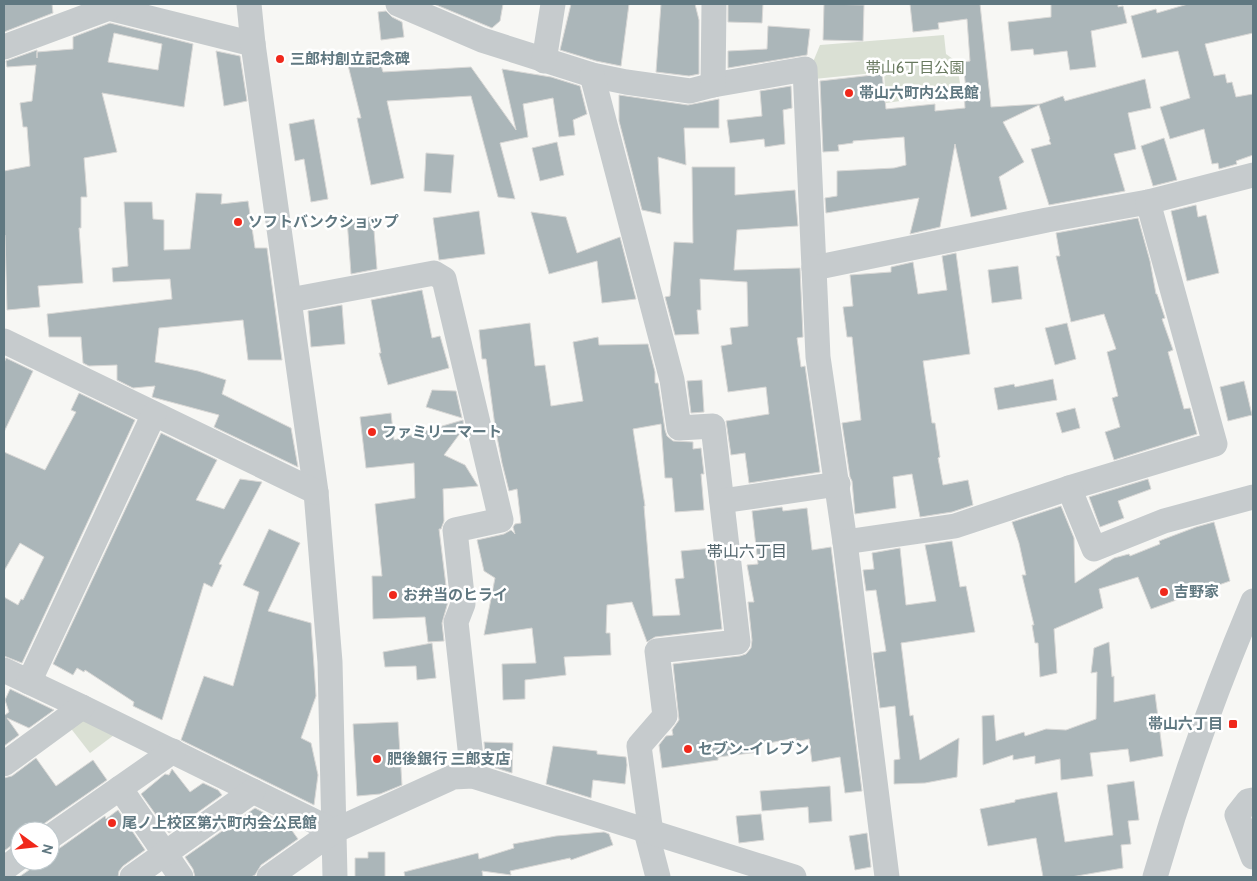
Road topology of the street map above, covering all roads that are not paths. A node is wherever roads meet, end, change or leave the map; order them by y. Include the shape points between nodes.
1 (249, 4) edge
2 (398, 4) edge
3 (553, 4) edge
4 (714, 4) edge
5 (104, 6) edge
6 (253, 44) junction
7 (4, 47) edge
8 (544, 60) junction
9 (592, 75) junction
10 (713, 85) junction
11 (1253, 175) edge
12 (1148, 202) junction
13 (814, 268) junction
14 (290, 300) junction
15 (4, 341) edge
16 (154, 414) junction
17 (838, 484) junction
18 (1069, 488) junction
19 (316, 492) junction
20 (1253, 497) edge
21 (722, 501) junction
22 (845, 542) junction
23 (1253, 601) edge
24 (4, 670) edge
25 (29, 682) junction
26 (82, 707) junction
27 (173, 751) junction
28 (4, 764) edge
29 (473, 776) junction
30 (120, 788) junction
31 (253, 791) junction
32 (1253, 800) edge
33 (60, 830) edge
34 (334, 831) junction
35 (648, 832) junction
36 (164, 854) junction
37 (1253, 857) edge
38 (132, 877) edge
39 (180, 877) edge
40 (269, 877) edge
41 (335, 877) edge
42 (658, 877) edge
43 (794, 877) edge
44 (887, 877) edge
45 (1155, 877) edge

1 - 6 street
2 - 8 street via 482,40
3 - 8 street
4 - 10 street
5 - 6 street
5 - 7 street
6 - 14 street
8 - 9 street
9 - 10 street via 690,91
9 - 21 street via 672,380 679,428 713,426
10 - 13 street via 805,69
11 - 12 street
12 - 13 street
12 - 18 street via 1215,444
13 - 17 street via 818,357
14 - 19 street
14 - 29 street via 434,273 444,279 501,520 455,530 463,604 456,622
15 - 16 street
16 - 19 street
16 - 25 street
17 - 21 street
17 - 22 street
18 - 20 street via 1094,549 1164,521
18 - 22 street via 954,526
19 - 34 street via 330,662
21 - 35 street via 738,642 657,651 665,716 638,746
22 - 44 street
23 - 45 street via 1176,805
24 - 25 street
25 - 26 street
26 - 27 street
26 - 28 street
27 - 30 street
27 - 31 street
29 - 34 street via 453,777
29 - 35 street
30 - 33 street
30 - 36 street
31 - 34 street
31 - 36 street
32 - 37 street via 1248,801 1237,815
34 - 40 street
34 - 41 street
35 - 42 street
35 - 43 street
36 - 38 street
36 - 39 street

